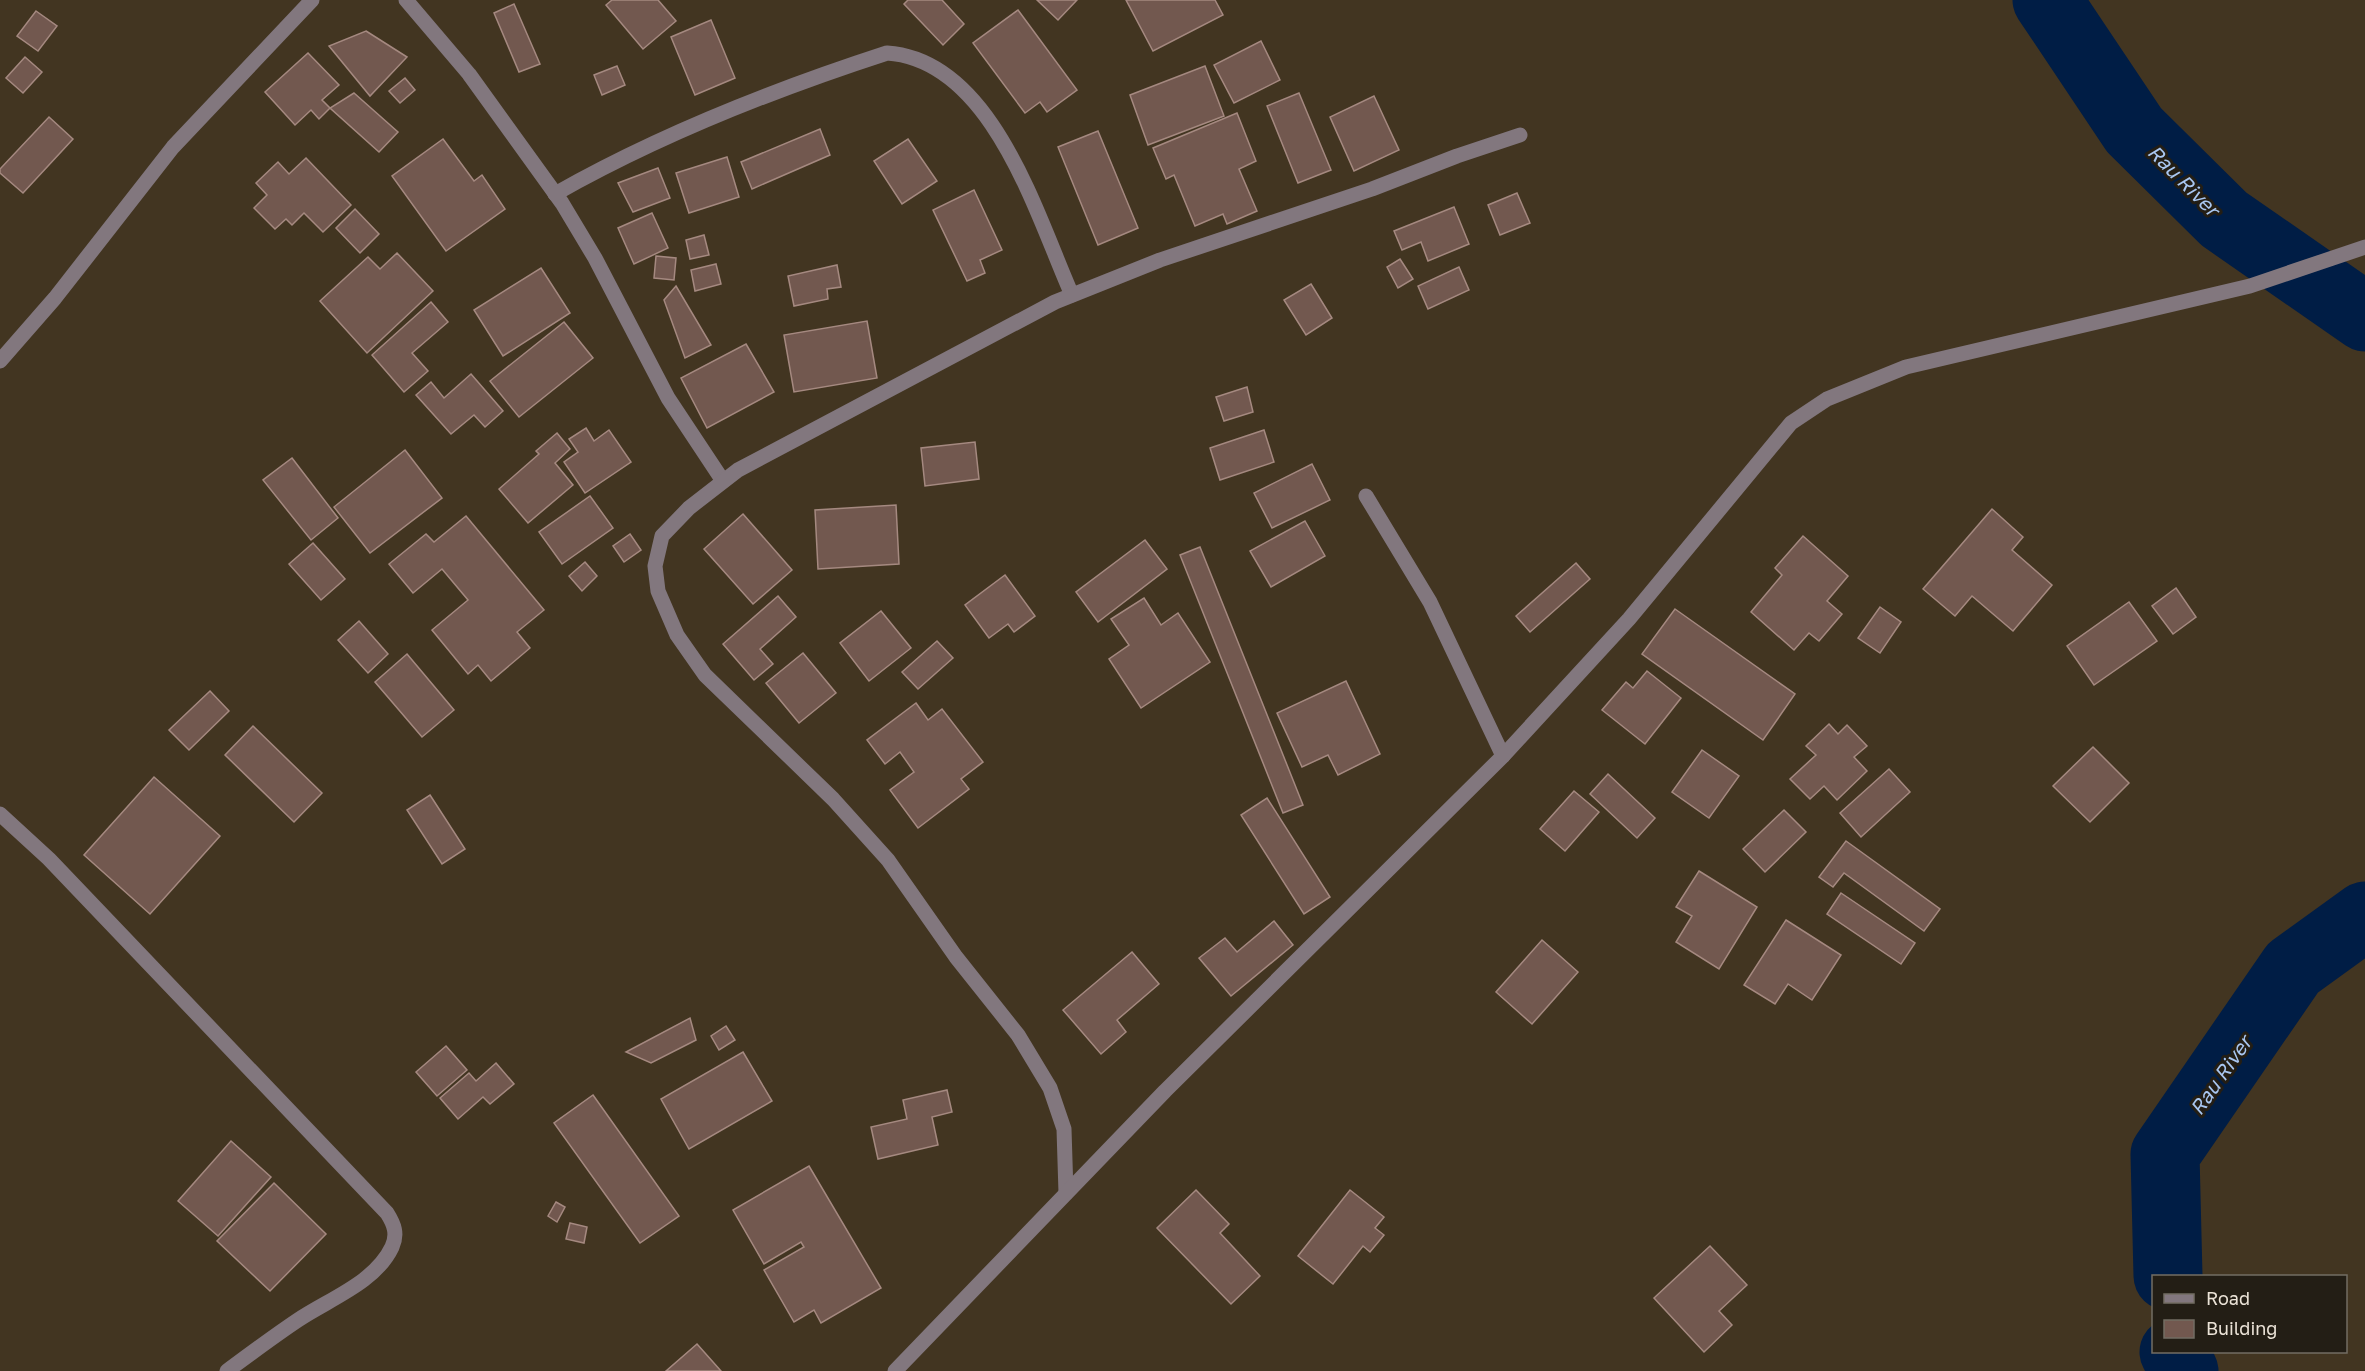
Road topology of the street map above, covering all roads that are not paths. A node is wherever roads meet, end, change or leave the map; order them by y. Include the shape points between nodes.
1 (312, 0) edge
2 (406, 0) edge
3 (1520, 135) dead end
4 (555, 194) junction
5 (2365, 247) edge
6 (1072, 295) junction
7 (0, 360) edge
8 (723, 481) junction
9 (1366, 496) dead end
10 (1503, 756) junction
11 (0, 814) edge
12 (1066, 1193) junction
13 (227, 1371) edge
14 (895, 1371) edge

1 - 7 street via 173,147 55,298
2 - 4 street via 469,74
3 - 6 street via 1160,260
4 - 6 street via 660,140 773,94 887,53 903,54 945,73 993,123
4 - 8 street via 595,258 668,398
5 - 10 street via 2250,286 1906,367 1827,399 1791,423 1768,448 1629,619
6 - 8 street via 933,365
8 - 12 street via 662,536 655,566 658,591 677,635 705,675 832,799 888,860 956,957 1018,1035 1050,1088 1064,1129
9 - 10 street via 1430,602
10 - 12 street
11 - 13 street via 49,859 393,1223 392,1248 368,1276
12 - 14 street

